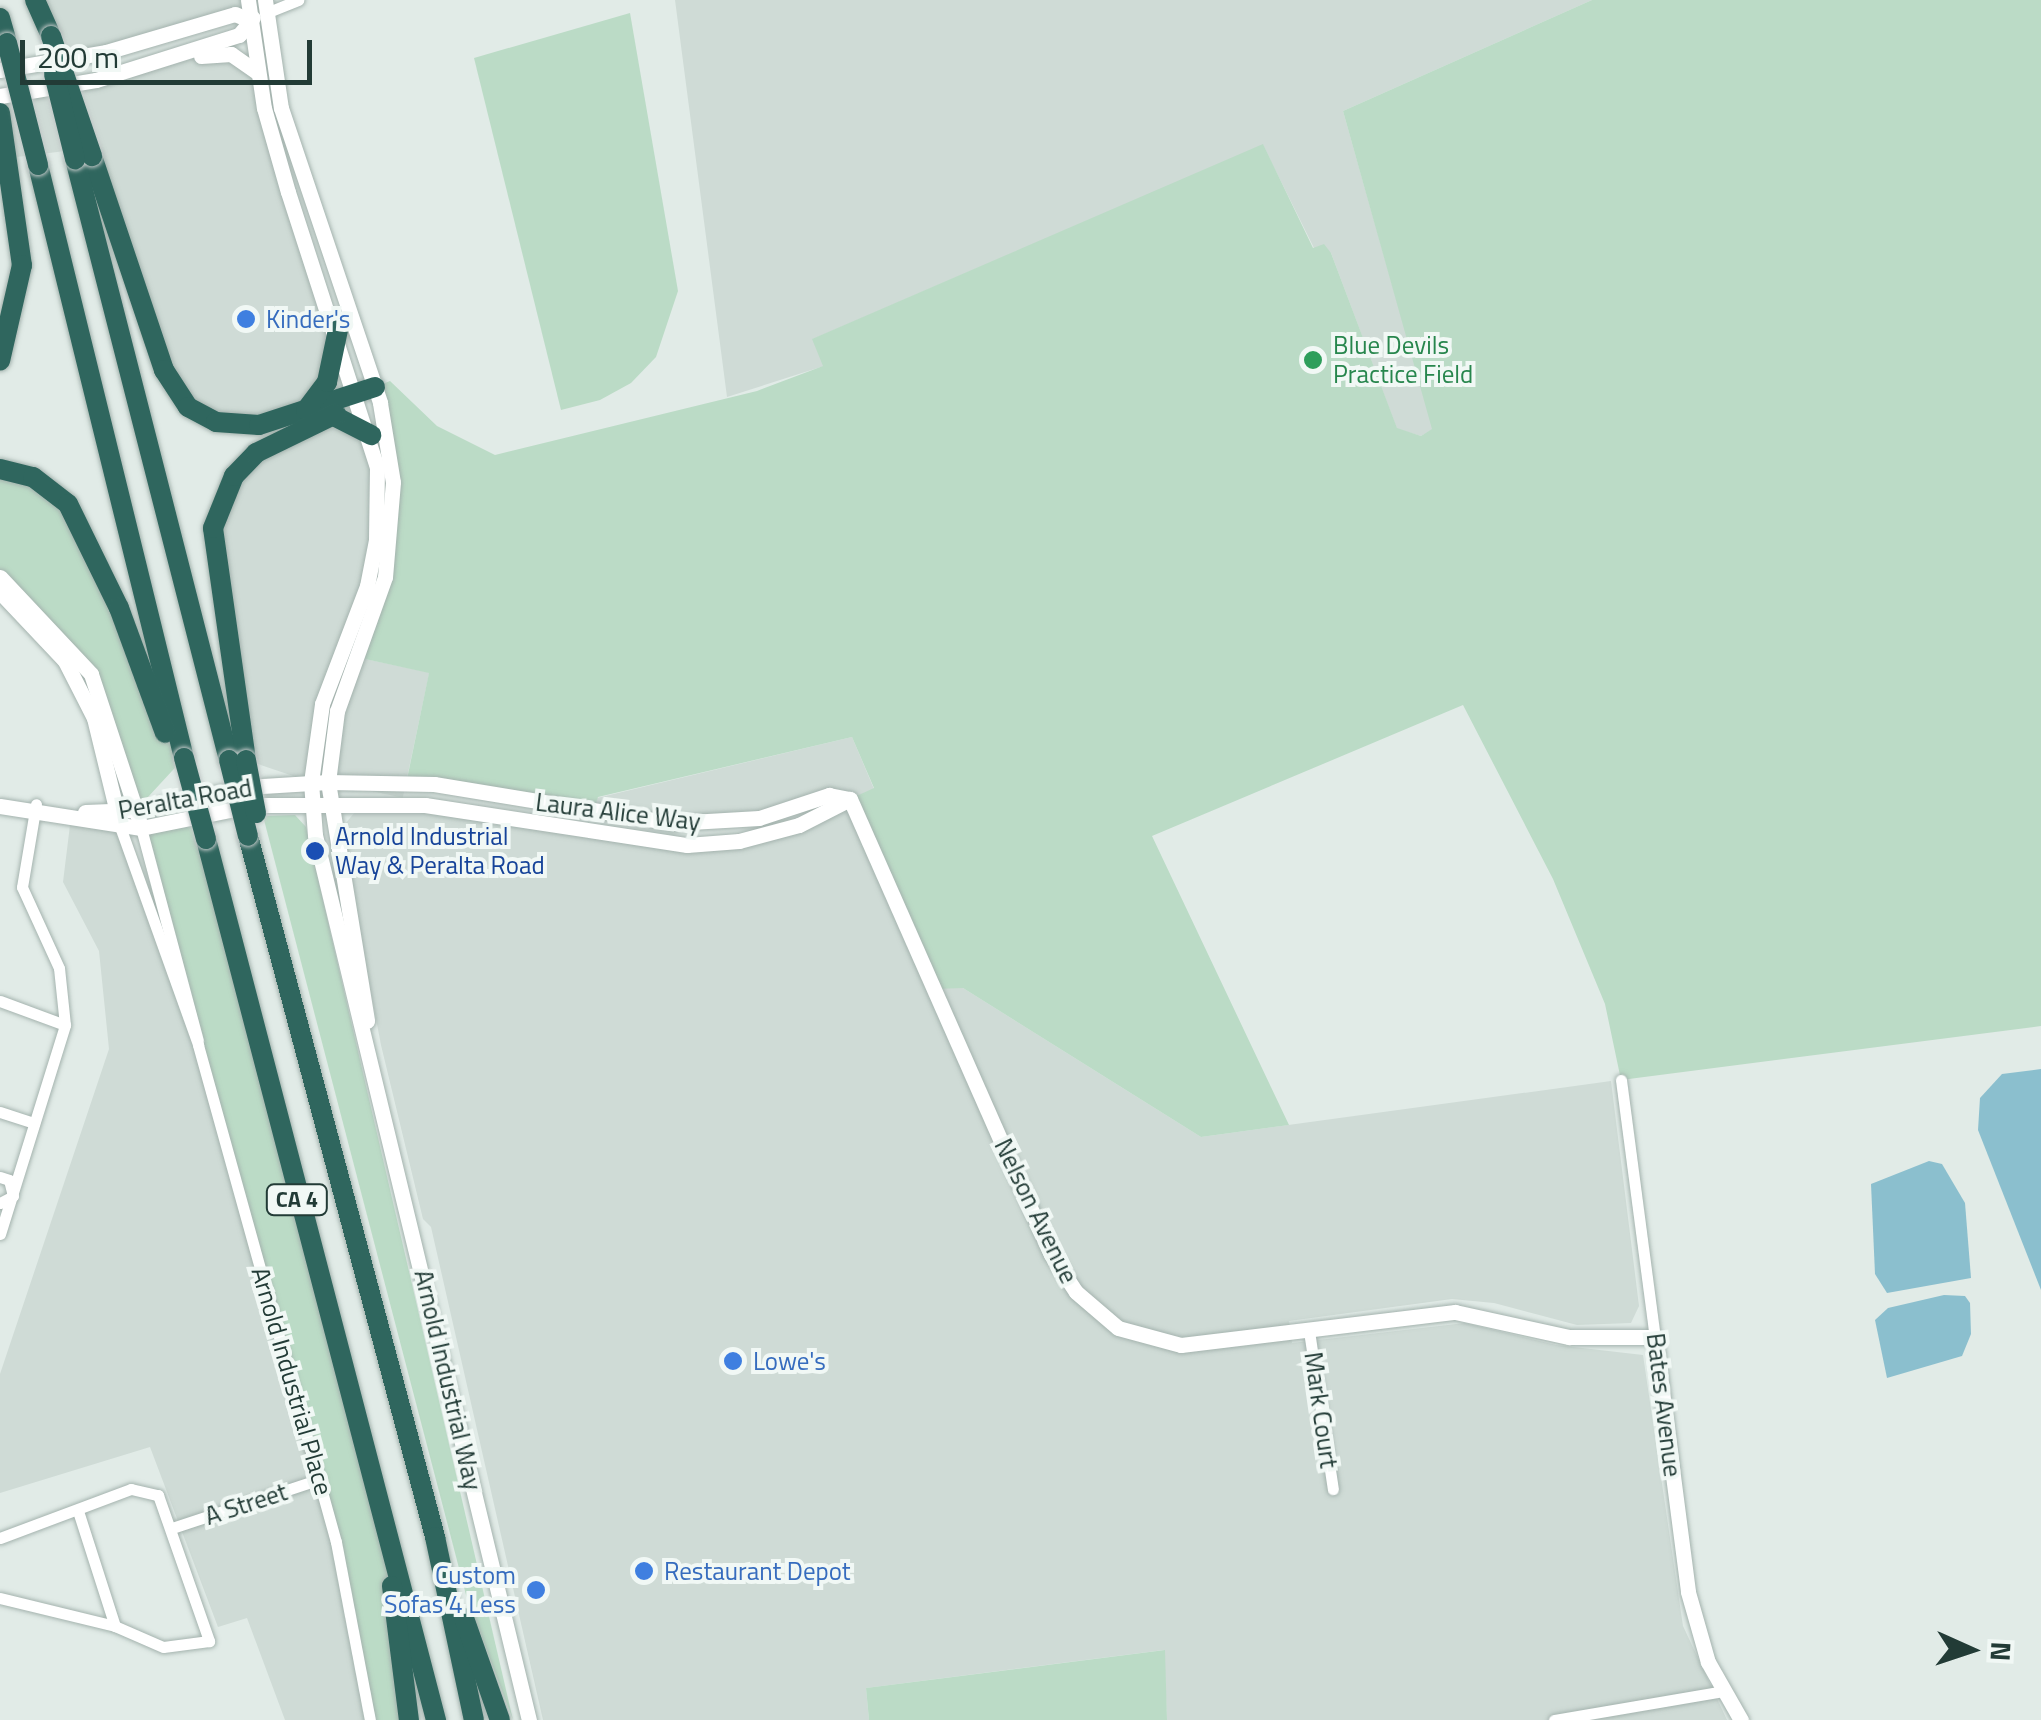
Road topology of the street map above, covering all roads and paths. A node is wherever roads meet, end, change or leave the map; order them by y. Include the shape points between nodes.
1 (35, 0) edge
2 (248, 0) edge
3 (299, 0) edge
4 (265, 6) edge
5 (0, 18) edge
6 (250, 20) junction
7 (0, 70) edge
8 (129, 70) junction
9 (258, 72) junction
10 (0, 96) edge
11 (0, 113) edge
12 (84, 158) junction
13 (338, 330) junction
14 (0, 361) edge
15 (364, 394) junction
16 (305, 411) junction
17 (334, 416) junction
18 (371, 435) junction
19 (0, 469) edge
20 (0, 577) edge
21 (0, 592) edge
22 (178, 757) junction
23 (238, 760) junction
24 (320, 782) junction
25 (0, 798) edge
26 (850, 800) junction
27 (0, 806) edge
28 (312, 806) junction
29 (329, 807) junction
30 (35, 808) junction
31 (136, 810) junction
32 (118, 819) junction
33 (142, 828) junction
34 (0, 1001) edge
35 (65, 1025) junction
36 (368, 1040) junction
37 (198, 1045) junction
38 (1621, 1080) dead end
39 (0, 1112) edge
40 (34, 1123) junction
41 (0, 1177) edge
42 (13, 1196) junction
43 (0, 1203) edge
44 (0, 1234) edge
45 (1309, 1331) junction
46 (1655, 1337) junction
47 (320, 1480) junction
48 (1333, 1488) dead end
49 (78, 1511) junction
50 (172, 1528) junction
51 (434, 1536) junction
52 (0, 1538) edge
53 (392, 1560) junction
54 (0, 1598) edge
55 (115, 1626) junction
56 (1724, 1691) junction
57 (370, 1720) edge
58 (409, 1720) edge
59 (436, 1720) edge
60 (474, 1720) edge
61 (500, 1720) edge
62 (529, 1720) edge
63 (1554, 1720) edge
64 (1741, 1720) edge

1 - 12 highway, bridge
2 - 6 street, Arnold Industrial Way
3 - 4 street
4 - 6 street
4 - 15 street, Arnold Industrial Way via 281,108
5 - 22 highway, CA 4, bridge
6 - 7 street via 235,14 106,52
6 - 8 street via 239,34
6 - 9 street, Arnold Industrial Way
8 - 9 street via 143,73 216,52 246,60
8 - 10 street
9 - 13 street, Arnold Industrial Way via 288,192
11 - 14 highway via 22,265
12 - 16 highway via 174,390 202,416 234,426
12 - 23 highway
13 - 15 street, Arnold Industrial Way
13 - 16 highway via 327,382
15 - 16 highway
15 - 17 highway
15 - 18 street, Arnold Industrial Way
15 - 24 street, Arnold Industrial Way via 393,482 392,535 385,577 337,711
17 - 18 highway
17 - 23 highway via 256,453 234,476 214,528
18 - 24 street, Arnold Industrial Way via 376,540 368,586 322,704
19 - 22 highway via 33,477 68,504 119,608
20 - 31 street, Arnold Industrial Place via 91,674
21 - 32 street, Arnold Industrial Place via 65,660 94,718
22 - 53 highway, CA 4, bridge via 205,835
23 - 51 highway, CA 4, bridge via 283,960
24 - 26 street, Laura Alice Way via 434,784 700,824 759,818 828,795
24 - 28 street, Arnold Industrial Way
24 - 29 street, Arnold Industrial Way
24 - 31 street, Peralta Road via 246,787
25 - 30 street, Peralta Road
26 - 29 street, Laura Alice Way via 800,825 687,845 445,808
26 - 45 street, Nelson Avenue via 1041,1232 1076,1292 1118,1328 1181,1346
27 - 30 street, Peralta Road
28 - 29 street, Laura Alice Way
28 - 33 street, Peralta Road via 254,804
28 - 36 street, Arnold Industrial Way via 349,991
29 - 36 street, Arnold Industrial Way
30 - 32 street, Peralta Road
30 - 35 street via 22,886 59,968
31 - 32 street, Peralta Road
31 - 33 street, Arnold Industrial Place
32 - 33 street, Peralta Road
32 - 37 street, Arnold Industrial Place
33 - 37 street, Arnold Industrial Place via 198,1022
34 - 35 street
35 - 40 street
36 - 62 street, Arnold Industrial Way
37 - 47 street, Arnold Industrial Place
38 - 46 street, Bates Avenue
39 - 40 street
40 - 42 street
41 - 42 street via 9,1180
42 - 43 street
42 - 44 street
45 - 46 street, Nelson Avenue via 1455,1312 1505,1318 1568,1338
45 - 48 street, Mark Court
46 - 56 street, Bates Avenue via 1688,1592
47 - 50 street, A Street
47 - 57 street, Arnold Industrial Place
49 - 50 street, A Street via 139,1488 158,1495
49 - 52 street, A Street
49 - 55 street
50 - 55 street, A Street via 209,1641 164,1647
51 - 60 highway, CA 4
51 - 61 highway
53 - 58 highway via 392,1619
53 - 59 highway, CA 4
54 - 55 street, A Street
56 - 63 street
56 - 64 street, Bates Avenue

